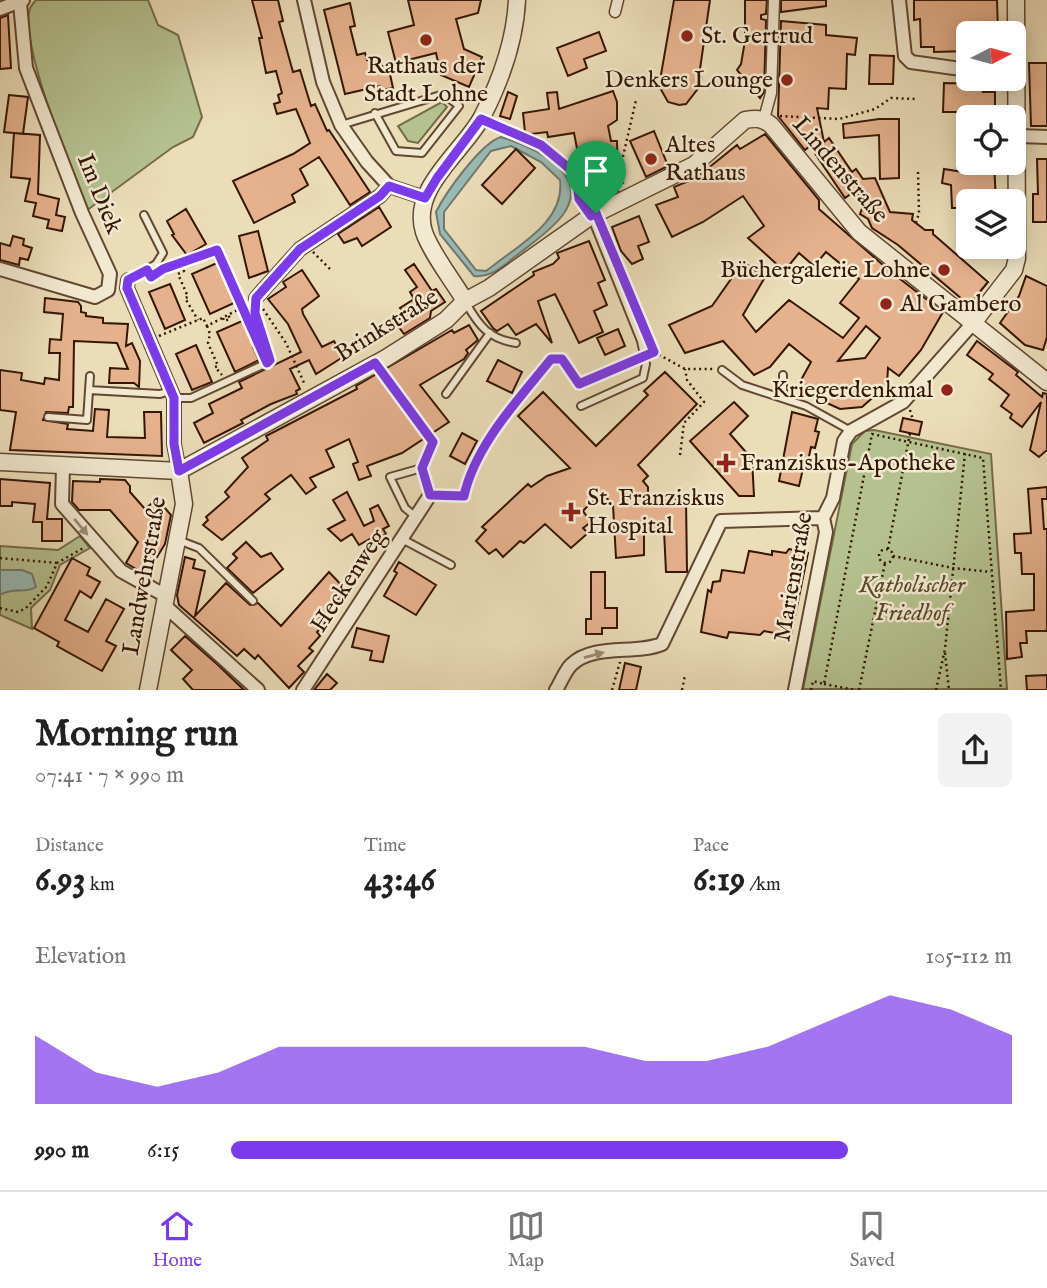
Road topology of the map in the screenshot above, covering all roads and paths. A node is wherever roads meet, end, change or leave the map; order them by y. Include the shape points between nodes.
1 (304, 0) edge
2 (517, 0) edge
3 (618, 0) edge
4 (774, 0) edge
5 (899, 0) edge
6 (1016, 0) edge
7 (22, 2) edge
8 (0, 9) edge
9 (615, 12) dead end
10 (1016, 21) edge
11 (956, 68) edge
12 (916, 99) dead end
13 (636, 100) dead end
14 (375, 113) junction
15 (481, 119) junction
16 (764, 119) junction
17 (341, 125) junction
18 (1026, 136) edge
19 (1047, 137) edge
20 (918, 171) dead end
21 (1018, 175) edge
22 (389, 186) junction
23 (425, 198) junction
24 (625, 198) junction
25 (144, 215) dead end
26 (591, 216) junction
27 (916, 223) dead end
28 (306, 245) junction
29 (182, 265) junction
30 (0, 269) edge
31 (147, 270) junction
32 (332, 271) dead end
33 (127, 284) junction
34 (108, 290) junction
35 (256, 298) junction
36 (465, 301) junction
37 (243, 307) junction
38 (198, 320) junction
39 (973, 323) junction
40 (206, 326) junction
41 (490, 333) junction
42 (149, 340) junction
43 (516, 343) dead end
44 (646, 356) junction
45 (267, 363) junction
46 (375, 363) junction
47 (685, 369) junction
48 (722, 370) joint
49 (783, 375) dead end
50 (90, 376) dead end
51 (1047, 382) edge
52 (225, 383) junction
53 (89, 390) junction
54 (173, 394) junction
55 (446, 394) dead end
56 (311, 398) junction
57 (783, 398) junction
58 (581, 406) dead end
59 (48, 417) dead end
60 (851, 431) junction
61 (910, 433) dead end
62 (909, 440) junction
63 (965, 453) junction
64 (680, 455) dead end
65 (0, 462) edge
66 (63, 466) junction
67 (422, 468) joint
68 (179, 471) junction
69 (430, 495) joint
70 (416, 517) junction
71 (823, 518) junction
72 (176, 539) junction
73 (401, 539) junction
74 (94, 542) junction
75 (887, 550) junction
76 (893, 556) junction
77 (0, 558) edge
78 (57, 563) junction
79 (885, 563) junction
80 (451, 565) dead end
81 (953, 568) junction
82 (992, 572) junction
83 (165, 600) junction
84 (253, 601) dead end
85 (0, 608) edge
86 (945, 649) junction
87 (623, 651) junction
88 (685, 676) dead end
89 (824, 684) junction
90 (148, 690) edge
91 (258, 690) edge
92 (303, 690) edge
93 (556, 690) edge
94 (612, 690) edge
95 (681, 690) edge
96 (795, 690) edge
97 (811, 690) edge
98 (857, 690) edge
99 (936, 690) edge
100 (950, 690) edge
101 (1001, 690) edge

1 - 17 street via 323,82
2 - 15 street via 502,73
3 - 9 street
4 - 16 street via 771,93
5 - 11 street via 905,56 911,62
6 - 10 street
7 - 8 street
7 - 34 street, Im Diek via 26,68 110,274
12 - 16 path via 891,98 875,109 839,119
13 - 24 path via 621,165
14 - 14 lane via 444,94 459,106 422,153 396,151
14 - 17 lane
15 - 23 street
15 - 26 lane via 553,153 576,174 579,199
16 - 24 street, Brinkstraße via 745,120 694,165
16 - 39 street, Lindenstraße via 859,232
17 - 22 street
18 - 19 street
20 - 27 path
21 - 39 street via 1014,270
22 - 23 street
22 - 28 street
23 - 36 street via 424,233
24 - 26 street, Brinkstraße
25 - 31 lane via 163,253
26 - 36 street, Brinkstraße
26 - 44 lane
28 - 32 path
28 - 35 street
29 - 31 path via 172,265 151,277
29 - 37 path via 217,250
29 - 38 path via 184,271 178,274
30 - 34 street via 95,297
31 - 33 lane
33 - 34 lane
33 - 42 street
35 - 45 path
35 - 56 path via 286,343
36 - 41 lane via 476,321
36 - 46 street, Brinkstraße via 446,320
37 - 40 path
37 - 45 path
38 - 40 path via 203,318
38 - 42 path
39 - 51 street, Lindenstraße
39 - 60 street via 903,401
40 - 52 path
41 - 43 lane via 498,341
41 - 55 lane
42 - 54 street
44 - 47 path via 654,352
44 - 58 lane via 643,378
44 - 69 path via 579,384 562,359 551,359 492,438 468,478 464,496
45 - 52 lane
46 - 56 street, Brinkstraße
46 - 67 path via 433,442
47 - 48 path
47 - 64 path via 687,380 704,402 684,423
48 - 57 lane via 742,385
49 - 57 lane
50 - 53 lane
52 - 54 lane via 191,398
53 - 54 lane
53 - 59 lane via 87,420
54 - 68 street
56 - 68 street, Brinkstraße
57 - 60 lane
60 - 71 street, Marienstraße via 844,441 833,498
61 - 62 path
62 - 63 path
62 - 75 path
62 - 89 path via 872,433
63 - 81 path
63 - 82 path via 983,457
65 - 66 street
66 - 68 street
66 -> 74 street via 62,504
67 - 70 lane via 390,477 405,508
68 - 72 street, Landwehrstraße via 184,504
69 - 70 street, Heckenweg
70 - 73 street, Heckenweg
71 - 87 street via 721,521 662,643 648,650
71 - 96 street, Marienstraße via 826,532
72 - 83 street, Landwehrstraße
72 - 84 lane via 199,548
73 - 80 lane
73 - 92 street, Heckenweg
74 - 78 path
74 - 83 street via 121,571
75 - 76 path
75 - 79 path via 879,555
76 - 79 path
76 - 81 path
77 - 78 path
78 - 85 path via 47,586 26,608 18,612
79 - 98 path
81 - 82 path
81 - 86 path
82 - 101 path
83 - 90 street, Landwehrstraße
83 - 91 street
86 - 99 path
86 - 100 path
93 -> 87 street via 571,665 600,652
87 - 94 path
88 - 95 path
89 - 97 path via 813,681
89 - 98 path

